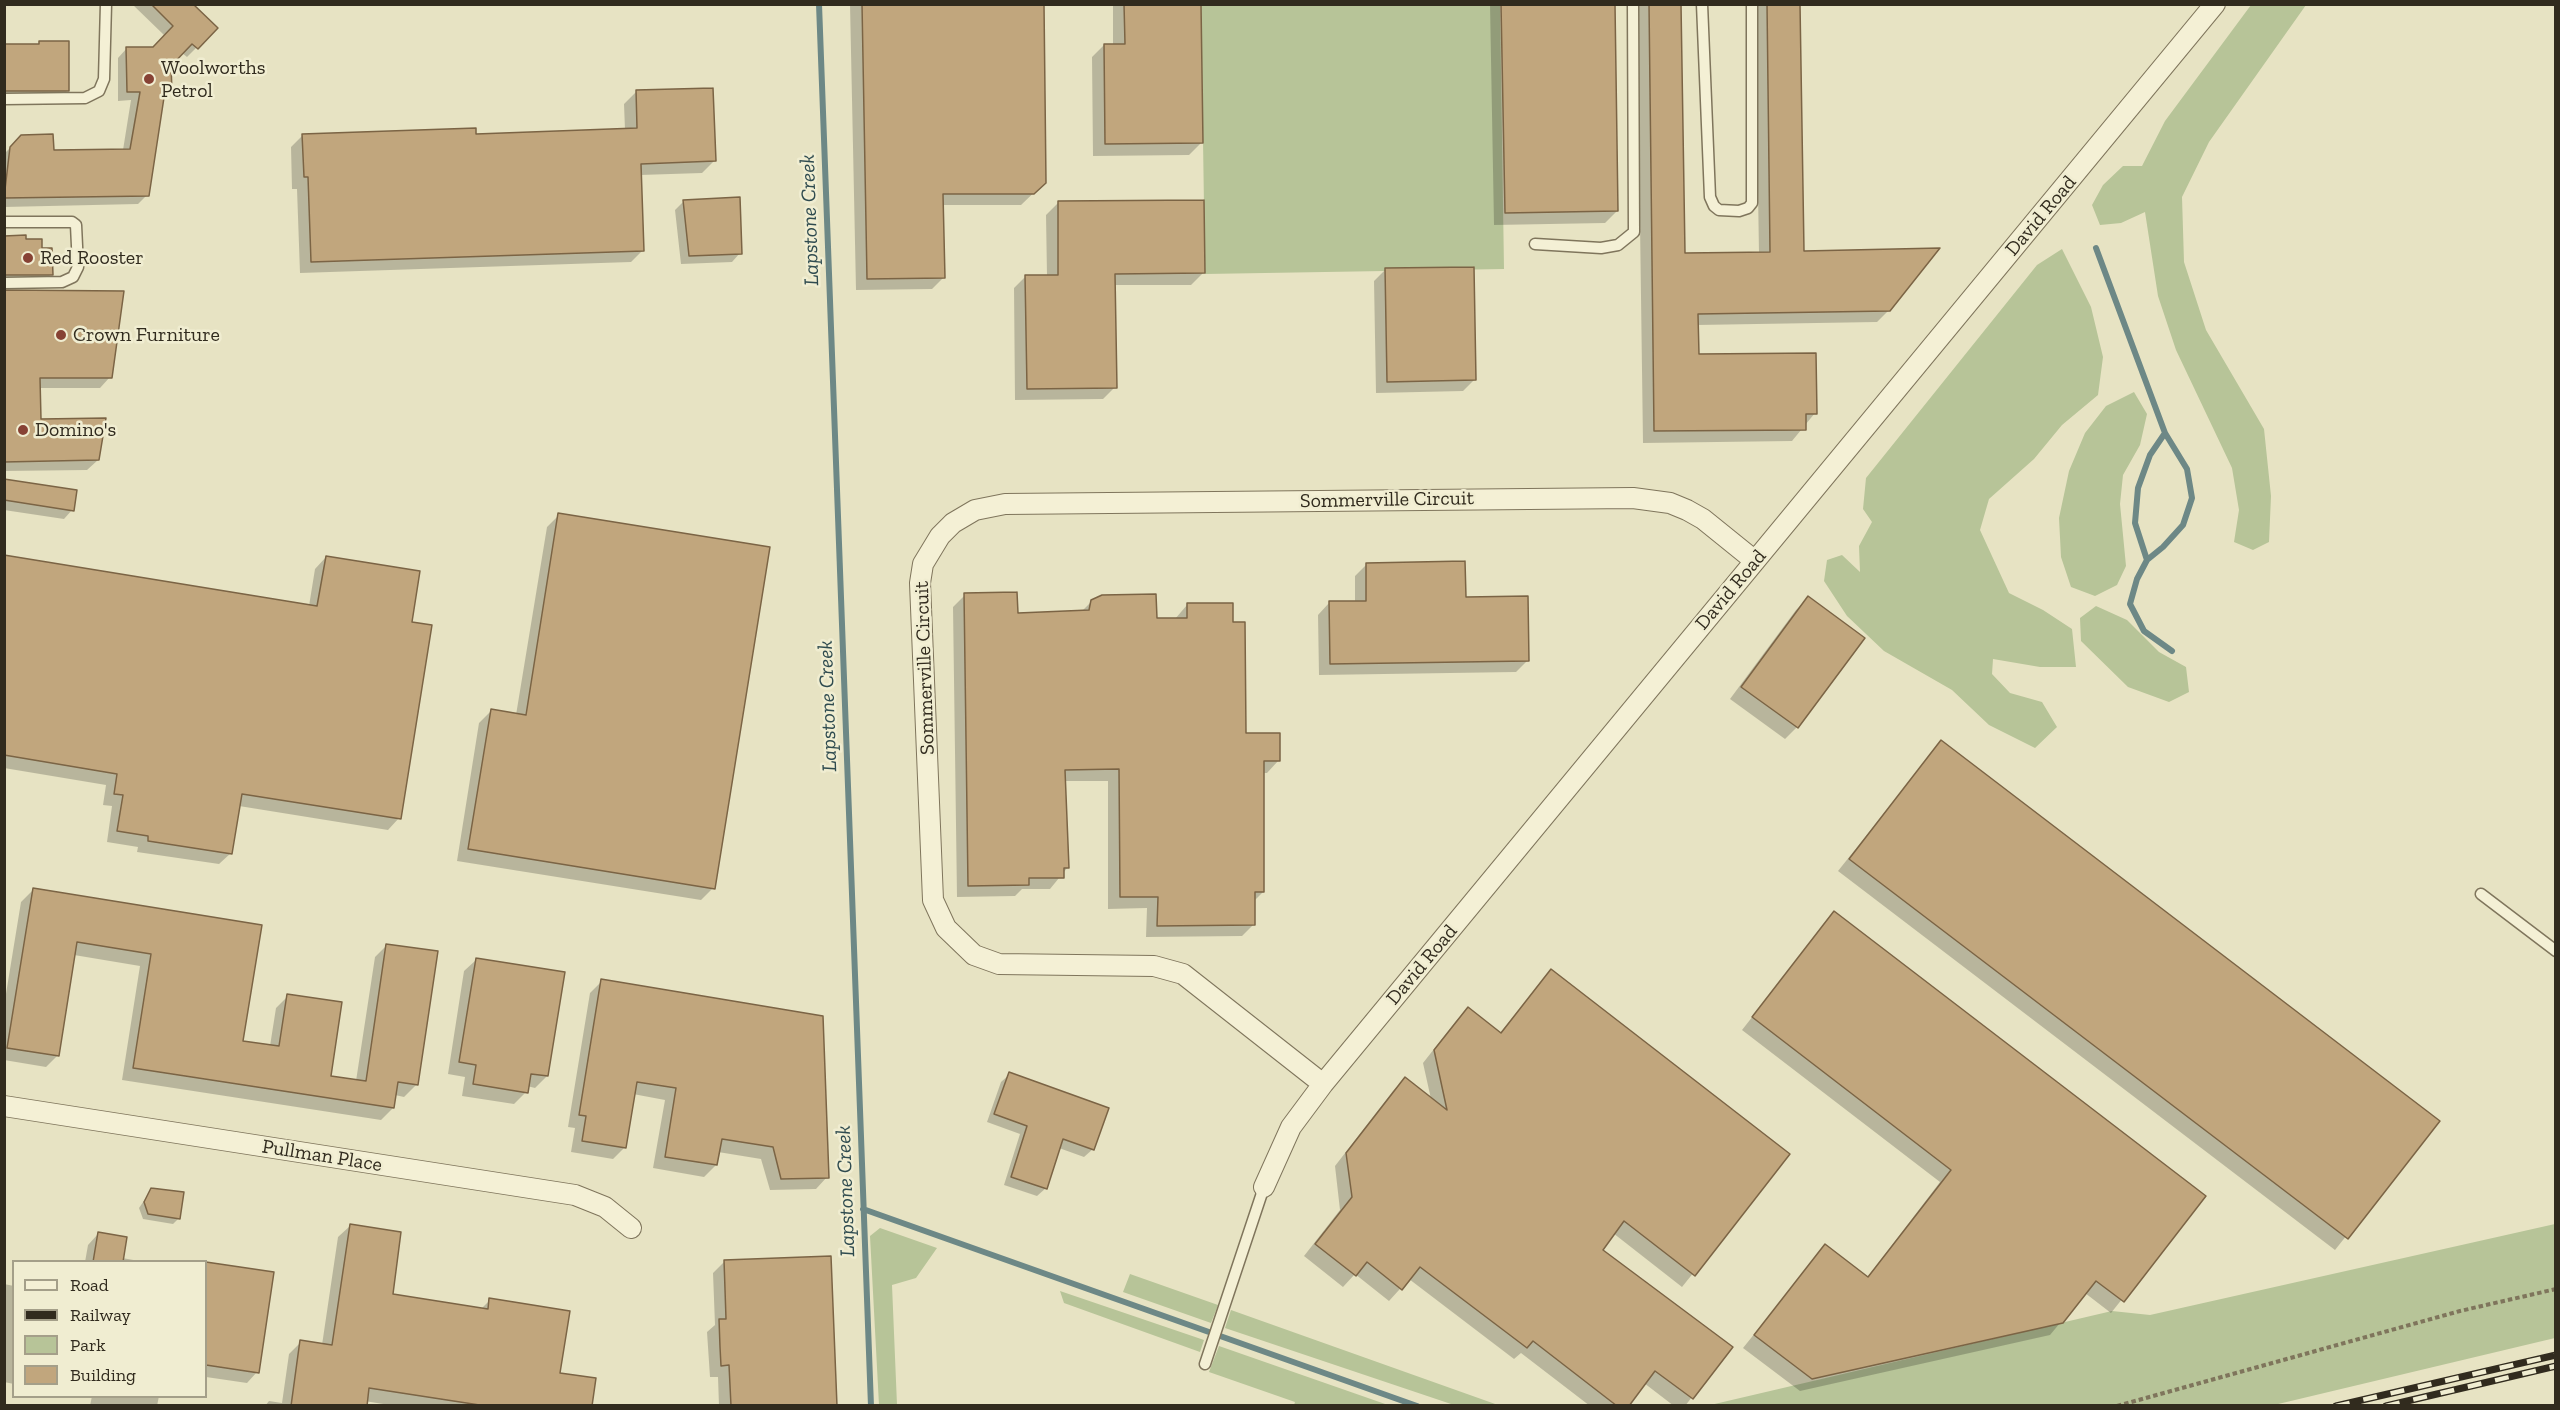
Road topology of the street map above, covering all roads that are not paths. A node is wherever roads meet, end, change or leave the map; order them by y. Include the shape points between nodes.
1 (105, 4) edge
2 (1633, 4) edge
3 (1702, 4) edge
4 (1752, 4) edge
5 (2216, 4) edge
6 (4, 99) edge
7 (4, 222) edge
8 (1535, 244) dead end
9 (4, 283) edge
10 (1755, 561) junction
11 (2481, 894) dead end
12 (2556, 951) edge
13 (1323, 1084) junction
14 (4, 1106) edge
15 (1264, 1186) joint
16 (631, 1228) dead end
17 (1204, 1364) dead end

1 - 6 lane via 104,79 99,91 85,98
2 - 8 lane via 1634,232 1618,245 1600,248
3 - 4 lane via 1710,197 1719,210 1739,211 1752,203
5 - 10 street, David Road
7 - 9 lane via 72,222 76,225 78,267 73,277 62,282
10 - 13 street, David Road
10 - 13 street, Sommerville Circuit via 1687,510 1670,503 1633,498 1005,504 975,510 939,536 924,564 920,582 933,900 946,928 974,955 999,964 1154,966 1183,974
11 - 12 lane
13 - 15 street, David Road via 1291,1127
14 - 16 street, Pullman Place via 575,1196 605,1207
15 - 17 lane

